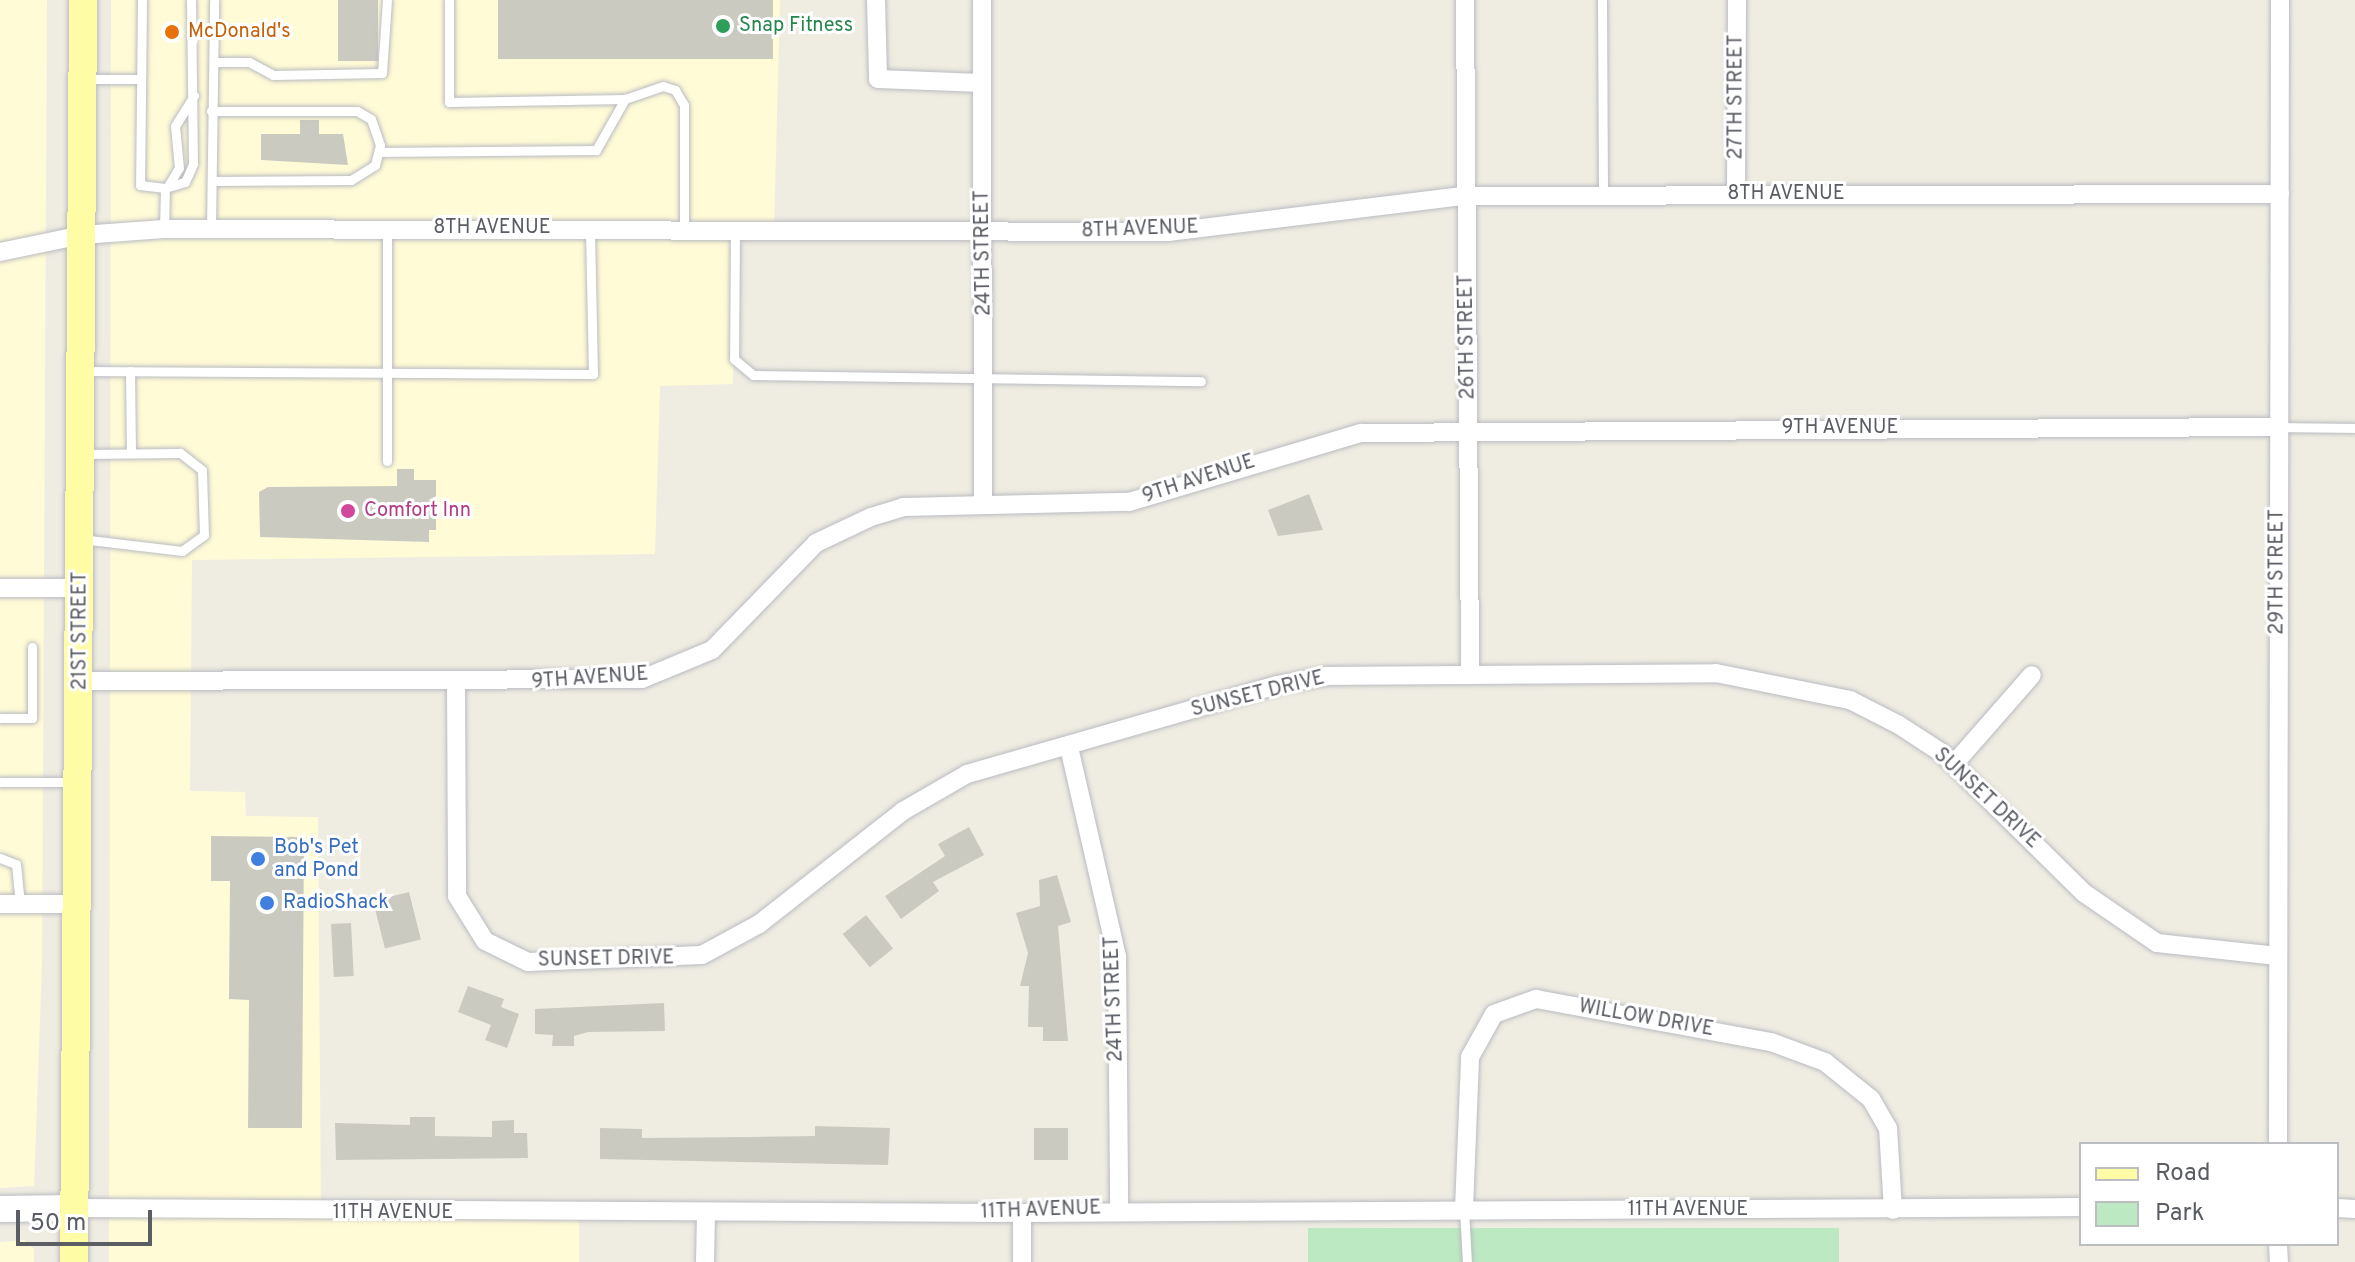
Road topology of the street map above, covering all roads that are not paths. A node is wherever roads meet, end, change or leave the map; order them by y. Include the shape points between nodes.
1 (83, 0) edge
2 (142, 0) edge
3 (191, 0) edge
4 (214, 0) edge
5 (387, 0) edge
6 (449, 0) edge
7 (876, 0) edge
8 (982, 0) edge
9 (1465, 0) edge
10 (1602, 0) edge
11 (1737, 0) edge
12 (2280, 0) edge
13 (214, 62) junction
14 (83, 79) junction
15 (141, 79) junction
16 (981, 83) junction
17 (194, 95) junction
18 (625, 99) junction
19 (211, 111) junction
20 (379, 152) junction
21 (212, 181) junction
22 (165, 188) junction
23 (1736, 194) junction
24 (2280, 194) junction
25 (1603, 195) junction
26 (1464, 196) junction
27 (590, 227) junction
28 (211, 228) junction
29 (387, 228) junction
30 (684, 228) junction
31 (164, 229) junction
32 (735, 230) junction
33 (984, 231) junction
34 (82, 235) junction
35 (0, 252) edge
36 (82, 371) junction
37 (130, 371) junction
38 (387, 372) junction
39 (985, 377) junction
40 (1201, 381) dead end
41 (2277, 427) junction
42 (2355, 428) edge
43 (1470, 433) junction
44 (131, 453) junction
45 (82, 454) junction
46 (387, 461) dead end
47 (983, 505) junction
48 (81, 539) junction
49 (0, 588) edge
50 (81, 588) junction
51 (32, 647) dead end
52 (1470, 674) junction
53 (2032, 675) dead end
54 (81, 681) junction
55 (456, 684) junction
56 (0, 718) edge
57 (1069, 747) junction
58 (1954, 764) junction
59 (0, 782) edge
60 (80, 782) junction
61 (0, 858) edge
62 (0, 904) edge
63 (79, 904) junction
64 (20, 905) junction
65 (2277, 956) junction
66 (2278, 1142) edge
67 (2079, 1207) edge
68 (75, 1208) junction
69 (1119, 1208) junction
70 (0, 1209) edge
71 (1464, 1209) junction
72 (1893, 1210) junction
73 (706, 1213) junction
74 (1022, 1213) junction
75 (74, 1262) edge
76 (705, 1262) edge
77 (1022, 1262) edge
78 (1467, 1262) edge

1 - 14 main road, 21ST STREET
2 - 15 lane
3 - 17 lane
4 - 13 lane
5 - 13 lane via 382,73 304,75
6 - 18 lane via 449,102
7 - 16 street via 878,79
8 - 16 street, 24TH STREET
9 - 26 street, 26TH STREET
10 - 25 lane
11 - 23 street, 27TH STREET
12 - 24 street, 29TH STREET
13 - 19 lane
14 - 15 lane
14 - 34 main road, 21ST STREET
15 - 22 lane via 140,185
16 - 33 street, 24TH STREET
17 - 22 lane via 175,126 179,168
17 - 22 lane via 190,174
18 - 20 lane via 596,150
18 - 30 lane via 663,86 681,96
19 - 20 lane via 357,111 376,126
19 - 21 lane
20 - 21 lane via 368,171 344,181
21 - 28 lane
22 - 31 lane
23 - 24 street, 8TH AVENUE
23 - 25 street, 8TH AVENUE
24 - 41 street, 29TH STREET
25 - 26 street, 8TH AVENUE
26 - 33 street, 8TH AVENUE via 1169,232
26 - 43 street, 26TH STREET
27 - 29 street, 8TH AVENUE
27 - 30 street, 8TH AVENUE
27 - 38 lane via 593,374
28 - 29 street, 8TH AVENUE
28 - 31 street, 8TH AVENUE
29 - 38 lane
30 - 32 street, 8TH AVENUE
31 - 34 street, 8TH AVENUE
32 - 33 street, 8TH AVENUE
32 - 39 lane via 734,359 753,375
33 - 39 street, 24TH STREET
34 - 35 street, 8TH AVENUE
34 - 36 main road, 21ST STREET
36 - 37 lane
36 - 45 main road, 21ST STREET
37 - 38 lane
37 - 44 lane
38 - 46 lane
39 - 40 lane
39 - 47 street, 24TH STREET
41 - 42 lane
41 - 43 street, 9TH AVENUE
41 - 65 street, 29TH STREET
43 - 47 street, 9TH AVENUE via 1361,433 1170,493 1089,509
43 - 52 street, 26TH STREET
44 - 45 lane
44 - 48 lane via 180,453 202,470 198,546 150,551
45 - 48 main road, 21ST STREET
47 - 55 street, 9TH AVENUE via 903,507 843,528 793,563 736,630 671,671 611,681
48 - 50 main road, 21ST STREET
49 - 50 street
50 - 54 main road, 21ST STREET
51 - 56 lane via 32,718
52 - 57 street, SUNSET DRIVE via 1327,676
52 - 58 street, SUNSET DRIVE via 1716,673 1787,683 1850,700
53 - 58 street
54 - 55 street, 9TH AVENUE
54 - 60 main road, 21ST STREET
55 - 57 street, SUNSET DRIVE via 457,896 485,941 528,962 702,955 759,924 903,811 954,782 998,761
57 - 69 street, 24TH STREET via 1117,956
58 - 65 street, SUNSET DRIVE via 2129,928 2186,950
59 - 60 lane
60 - 63 main road, 21ST STREET
61 - 64 lane via 16,864
62 - 64 street
63 - 64 street
63 - 68 main road, 21ST STREET
65 - 66 street, 29TH STREET
67 - 72 street, 11TH AVENUE
68 - 70 main road, 11TH AVENUE
68 - 73 street, 11TH AVENUE
68 - 75 main road, 21ST STREET
69 - 71 street, 11TH AVENUE
69 - 74 street, 11TH AVENUE
71 - 72 street, 11TH AVENUE
71 - 72 street, WILLOW DRIVE via 1470,1057 1494,1014 1536,999 1771,1042 1825,1062 1871,1099 1888,1128
71 - 78 lane
73 - 74 street, 11TH AVENUE
73 - 76 street
74 - 77 street

